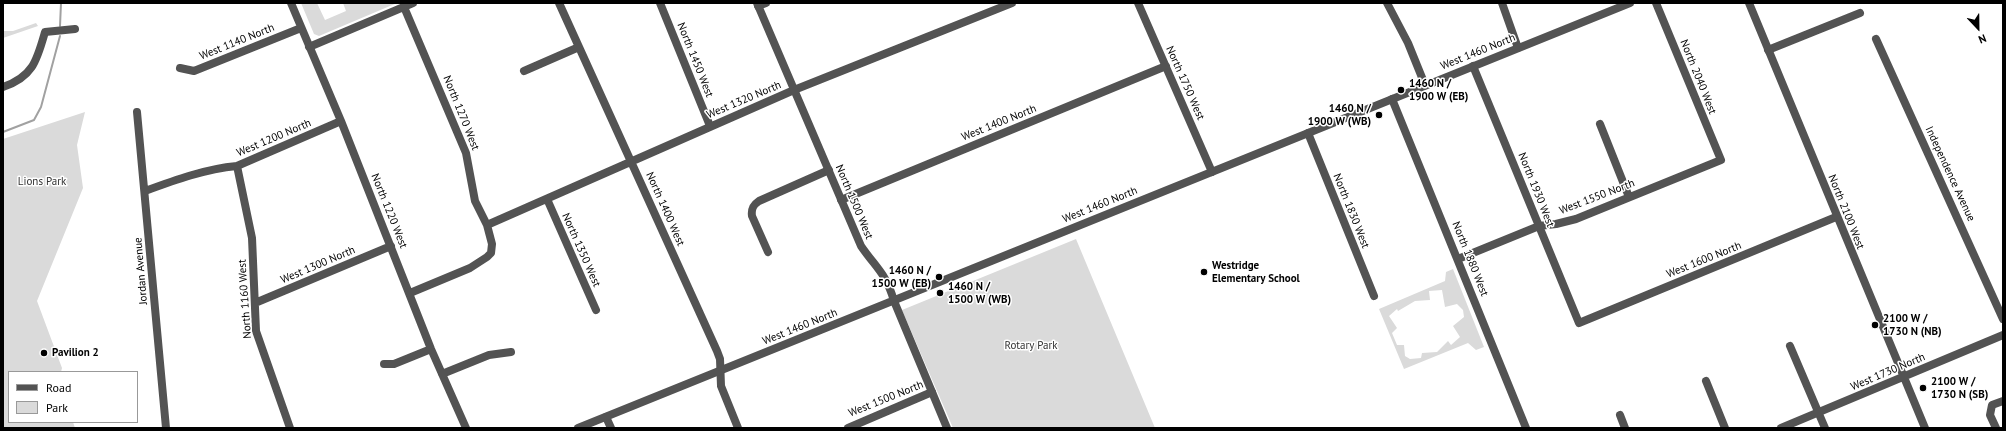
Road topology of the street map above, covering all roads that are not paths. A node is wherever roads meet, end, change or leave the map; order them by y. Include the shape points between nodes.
1 (291, 3) edge
2 (413, 3) edge
3 (559, 3) edge
4 (660, 3) edge
5 (1012, 3) edge
6 (1138, 3) edge
7 (1388, 3) edge
8 (1502, 3) edge
9 (1629, 3) edge
10 (1656, 3) edge
11 (1749, 3) edge
12 (760, 4) edge
13 (404, 7) junction
14 (1860, 13) dead end
15 (301, 28) junction
16 (75, 29) dead end
17 (1876, 39) dead end
18 (310, 47) junction
19 (579, 47) junction
20 (1518, 48) junction
21 (1768, 50) junction
22 (1166, 66) junction
23 (1474, 66) junction
24 (180, 68) dead end
25 (524, 71) dead end
26 (1426, 85) junction
27 (3, 87) edge
28 (794, 90) junction
29 (1392, 99) junction
30 (137, 112) dead end
31 (341, 121) junction
32 (1600, 124) dead end
33 (710, 126) junction
34 (1308, 133) junction
35 (631, 160) junction
36 (1721, 160) joint
37 (237, 166) junction
38 (828, 170) junction
39 (1212, 172) junction
40 (145, 191) junction
41 (1629, 197) junction
42 (547, 199) junction
43 (841, 200) junction
44 (1836, 217) junction
45 (487, 225) junction
46 (1539, 226) junction
47 (391, 246) junction
48 (768, 252) dead end
49 (1458, 259) junction
50 (410, 293) junction
51 (1374, 296) dead end
52 (894, 301) junction
53 (255, 303) junction
54 (596, 310) dead end
55 (2003, 319) edge
56 (1579, 322) joint
57 (2003, 335) edge
58 (1790, 346) dead end
59 (431, 349) junction
60 (511, 352) dead end
61 (384, 364) dead end
62 (719, 371) junction
63 (442, 374) junction
64 (1904, 378) junction
65 (1706, 381) dead end
66 (932, 392) junction
67 (2003, 401) edge
68 (1819, 413) junction
69 (1620, 415) dead end
70 (606, 417) junction
71 (848, 427) edge
72 (166, 428) edge
73 (290, 428) edge
74 (466, 428) edge
75 (578, 428) edge
76 (610, 428) edge
77 (738, 428) edge
78 (947, 428) edge
79 (1526, 428) edge
80 (1625, 428) edge
81 (1725, 428) edge
82 (1781, 428) edge
83 (1825, 428) edge
84 (1925, 428) edge
85 (1996, 428) edge

1 - 15 street, North 1220 West
2 - 13 street
3 - 19 street, North 1400 West
4 - 33 street, North 1450 West
5 - 28 street, West 1320 North
6 - 22 street, North 1750 West
7 - 26 street
8 - 20 street
9 - 20 street, West 1460 North
10 - 36 street, North 2040 West
11 - 21 street, North 2100 West
12 - 28 street, North 1500 West
13 - 18 street
13 - 45 street, North 1270 West via 466,153 475,201
14 - 21 street
15 - 18 street, North 1220 West
15 - 24 street, West 1140 North via 194,71
16 - 27 street via 45,32 38,58 29,72 13,84
17 - 55 street, Independence Avenue
18 - 31 street, North 1220 West
19 - 25 street
19 - 35 street, North 1400 West
20 - 23 street, West 1460 North
21 - 44 street, North 2100 West
22 - 39 street, North 1750 West
22 - 43 street, West 1400 North
23 - 26 street, West 1460 North
23 - 46 street, North 1930 West
26 - 29 street, West 1460 North
28 - 33 street, West 1320 North
28 - 38 street, North 1500 West
29 - 34 street, West 1460 North
29 - 49 street, North 1880 West
30 - 40 street, Jordan Avenue
31 - 37 street, West 1200 North
31 - 47 street, North 1220 West
32 - 41 street
33 - 35 street, West 1320 North
34 - 39 street, West 1460 North
34 - 51 street, North 1830 West
35 - 42 street, West 1320 North
35 - 62 street, North 1400 West via 717,351 720,359
36 - 41 street, West 1550 North
37 - 40 street, West 1200 North via 186,176
37 - 53 street, North 1160 West via 252,238
38 - 43 street, North 1500 West
38 - 48 street via 753,206 752,216
39 - 52 street, West 1460 North
40 - 72 street, Jordan Avenue
41 - 46 street, West 1550 North via 1576,219
42 - 45 street, West 1320 North
42 - 54 street, North 1350 West
43 - 52 street, North 1500 West via 861,246 883,273
44 - 56 street, West 1600 North
44 - 64 street, North 2100 West
45 - 50 street, North 1270 West via 492,244 491,253 470,268
46 - 49 street, West 1550 North
46 - 56 street, North 1930 West
47 - 50 street, North 1220 West
47 - 53 street, West 1300 North
49 - 79 street, North 1880 West
50 - 59 street, North 1220 West
52 - 62 street, West 1460 North
52 - 66 street, North 1500 West
53 - 73 street, North 1160 West via 259,343
57 - 64 street, West 1730 North
58 - 68 street
59 - 61 street via 394,364
59 - 63 street, North 1220 West
60 - 63 street via 489,355
62 - 70 street, West 1460 North
62 - 77 street, North 1400 West via 721,386
63 - 74 street, North 1220 West
64 - 68 street, West 1730 North
64 - 84 street, North 2100 West
65 - 81 street
66 - 71 street, West 1500 North
66 - 78 street, North 1500 West
67 - 85 street via 1992,405 1990,415
68 - 82 street, West 1730 North
68 - 83 street
69 - 80 street
70 - 75 street, West 1460 North
70 - 76 street

